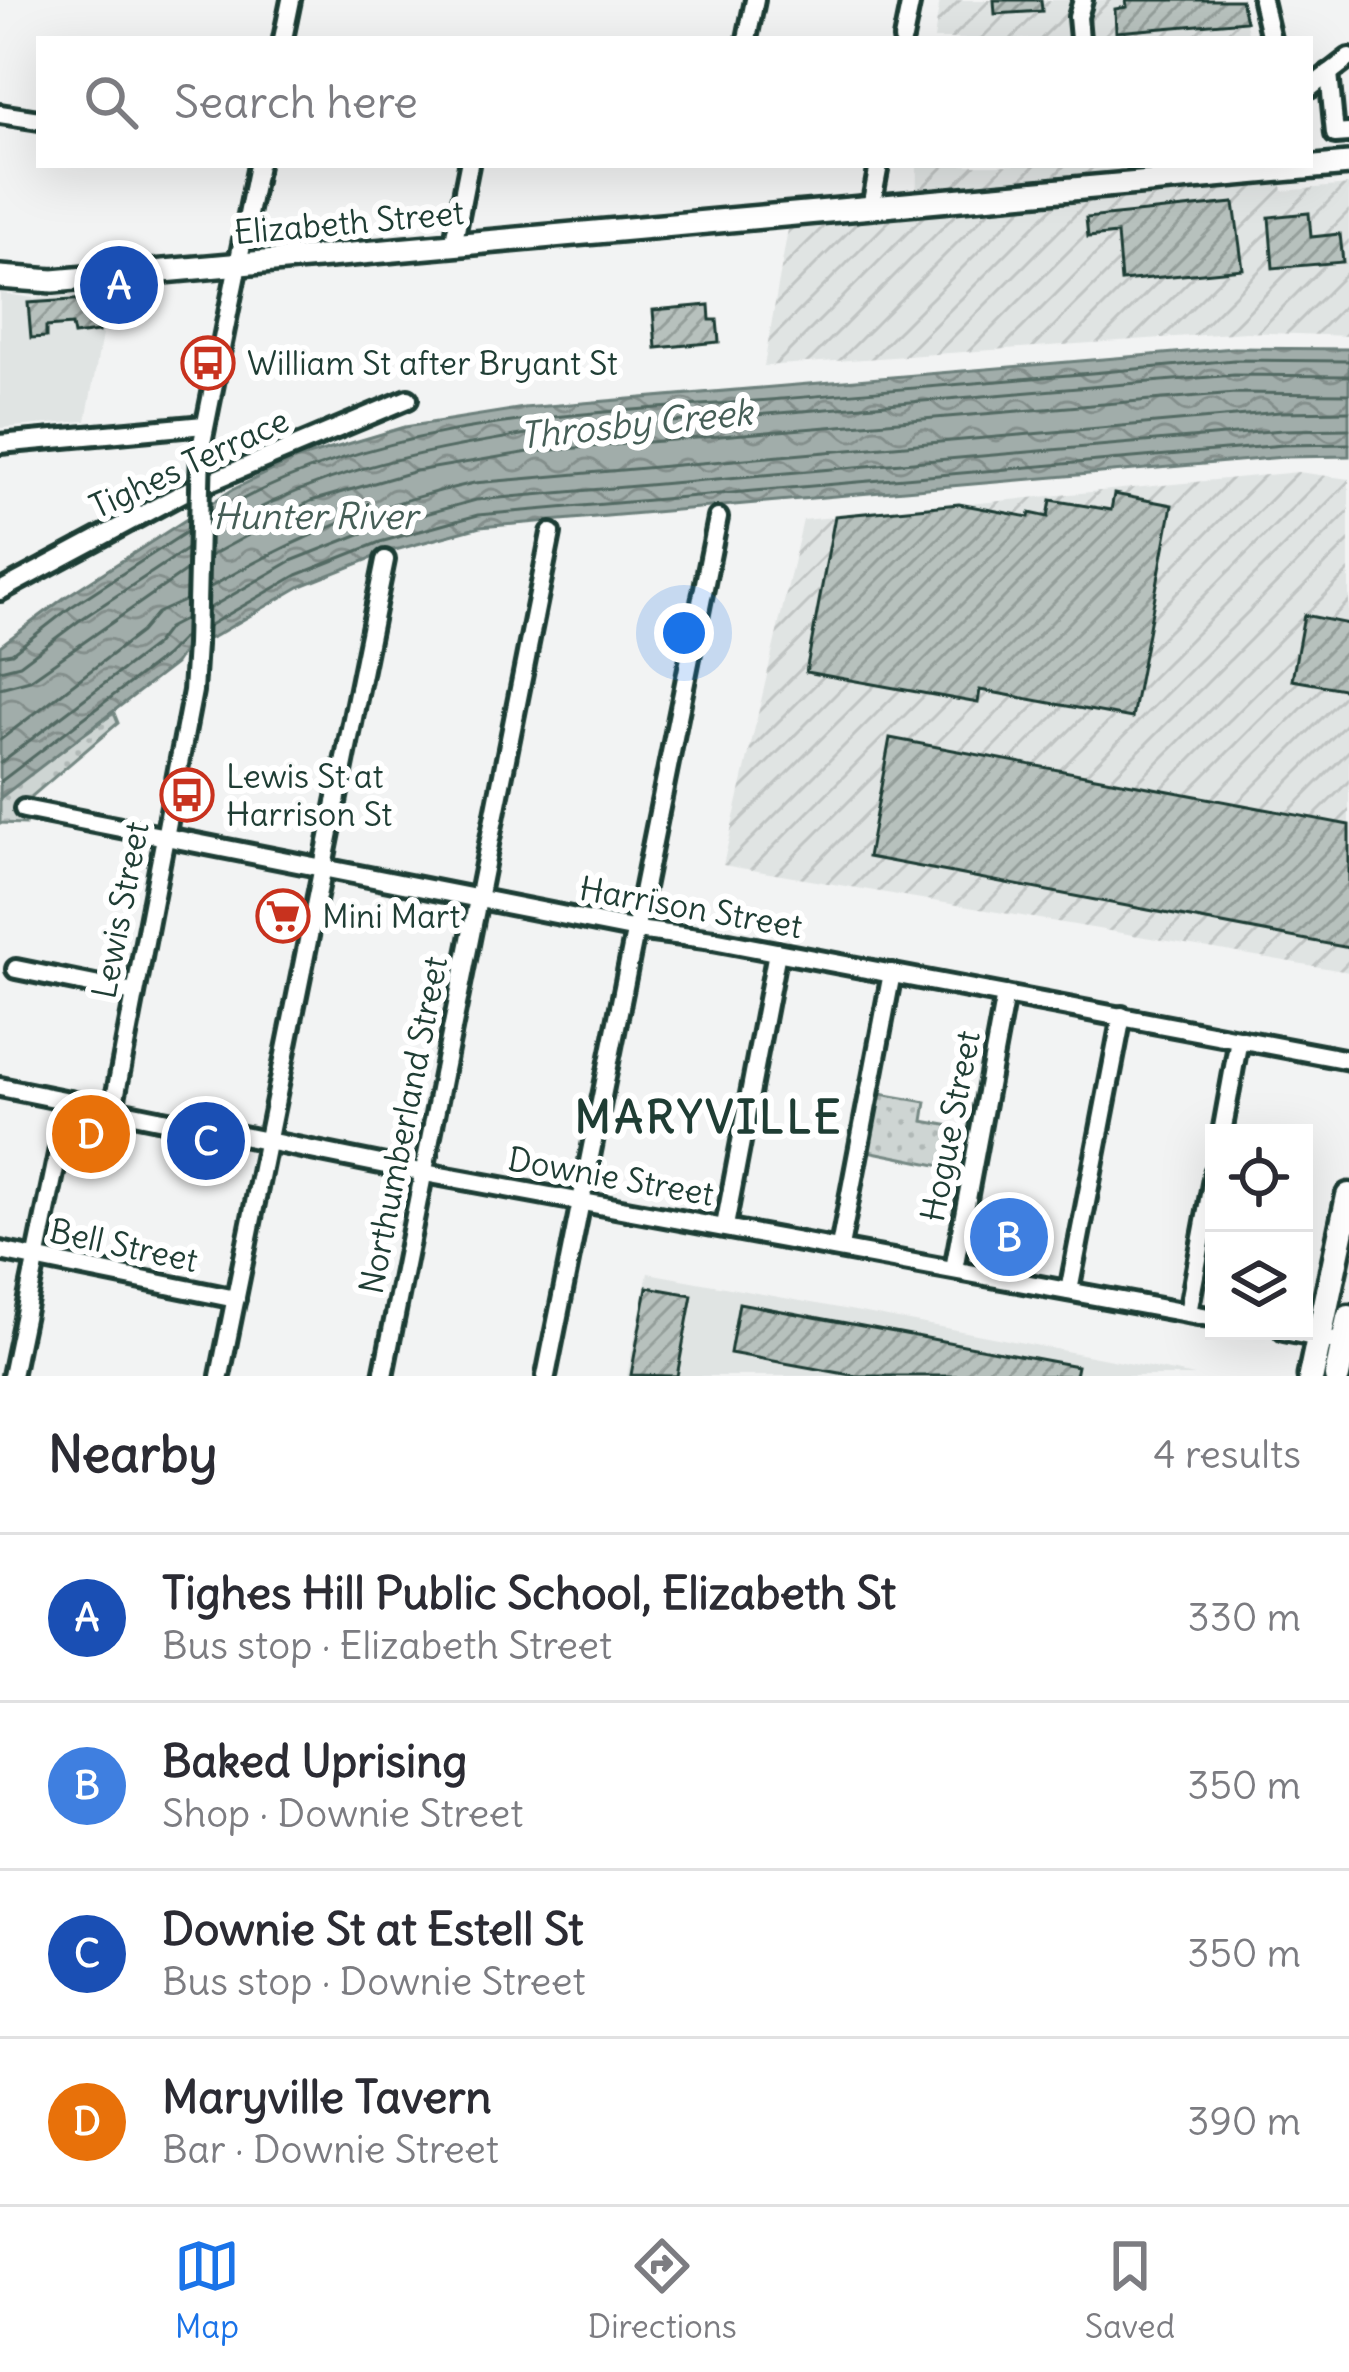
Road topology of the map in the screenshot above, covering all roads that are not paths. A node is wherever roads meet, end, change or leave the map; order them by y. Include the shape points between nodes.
1 (291, 0) edge
2 (754, 0) edge
3 (910, 0) edge
4 (1083, 0) edge
5 (1262, 0) edge
6 (284, 36) edge
7 (748, 36) edge
8 (904, 36) edge
9 (1080, 36) edge
10 (1270, 36) edge
11 (1349, 58) edge
12 (1329, 73) junction
13 (1313, 86) edge
14 (0, 113) edge
15 (36, 119) edge
16 (1349, 133) edge
17 (1349, 164) edge
18 (1313, 165) edge
19 (257, 168) edge
20 (468, 168) edge
21 (878, 168) edge
22 (1256, 168) edge
23 (1091, 176) edge
24 (871, 207) junction
25 (453, 246) junction
26 (238, 265) junction
27 (0, 277) edge
28 (408, 399) dead end
29 (202, 436) junction
30 (0, 444) edge
31 (718, 518) dead end
32 (551, 533) dead end
33 (385, 560) dead end
34 (0, 591) edge
35 (24, 809) dead end
36 (165, 838) junction
37 (321, 869) junction
38 (479, 899) junction
39 (637, 930) junction
40 (777, 952) junction
41 (16, 969) dead end
42 (892, 973) junction
43 (134, 993) junction
44 (1005, 994) junction
45 (1122, 1016) junction
46 (1239, 1039) junction
47 (1349, 1060) edge
48 (0, 1087) edge
49 (69, 1101) junction
50 (113, 1109) junction
51 (1224, 1124) edge
52 (268, 1142) junction
53 (425, 1174) junction
54 (1349, 1196) edge
55 (581, 1202) junction
56 (1205, 1221) edge
57 (724, 1226) junction
58 (840, 1247) junction
59 (0, 1251) edge
60 (36, 1258) junction
61 (954, 1269) junction
62 (1069, 1291) junction
63 (236, 1299) junction
64 (1188, 1313) junction
65 (1205, 1316) edge
66 (1340, 1336) edge
67 (12, 1376) edge
68 (220, 1376) edge
69 (383, 1376) edge
70 (546, 1376) edge
71 (1311, 1376) edge
72 (1337, 1376) edge

1 - 6 street
2 - 7 street
3 - 8 street
4 - 9 street
5 - 10 street
11 - 12 street
12 - 13 street
12 - 16 street via 1335,134
14 - 15 street
17 - 18 main road, Elizabeth Street
19 - 26 street, Lewis Street
20 - 25 street
21 - 24 street
22 - 23 main road, Elizabeth Street
23 - 24 main road, Elizabeth Street
24 - 25 main road, Elizabeth Street
25 - 26 main road, Elizabeth Street
26 - 27 main road, Elizabeth Street via 52,281
26 - 29 street, Lewis Street
28 - 34 street, Tighes Terrace via 183,493
29 - 30 street
29 - 36 street, Lewis Street, bridge via 193,691
31 - 39 street
32 - 38 street, Northumberland Street
33 - 37 street
35 - 36 street, Harrison Street
36 - 37 street, Harrison Street
36 - 43 street, Lewis Street
37 - 38 street, Harrison Street
37 - 52 street
38 - 39 street, Harrison Street
38 - 53 street, Northumberland Street
39 - 40 street, Harrison Street
39 - 55 street
40 - 42 street, Harrison Street
40 - 57 street
41 - 43 street
42 - 44 street, Harrison Street
42 - 58 street
43 - 50 street, Lewis Street
44 - 45 street, Harrison Street
44 - 61 street, Hogue Street
45 - 46 street, Harrison Street
45 - 62 street
46 - 47 street, Harrison Street
46 - 51 street
48 - 49 street, Downie Street
49 - 50 street, Downie Street
49 - 60 street
50 - 52 street, Downie Street
52 - 53 street, Downie Street
52 - 63 street
53 - 55 street, Downie Street
53 - 69 street, Northumberland Street
54 - 66 highway
55 - 57 street, Downie Street
55 - 70 street
56 - 64 street
57 - 58 street, Downie Street
58 - 61 street, Downie Street
59 - 60 street, Bell Street
60 - 63 street, Bell Street
60 - 67 street
61 - 62 street, Downie Street
62 - 64 street, Downie Street
63 - 68 street
64 - 65 street, Downie Street
66 - 71 highway
66 - 72 highway

